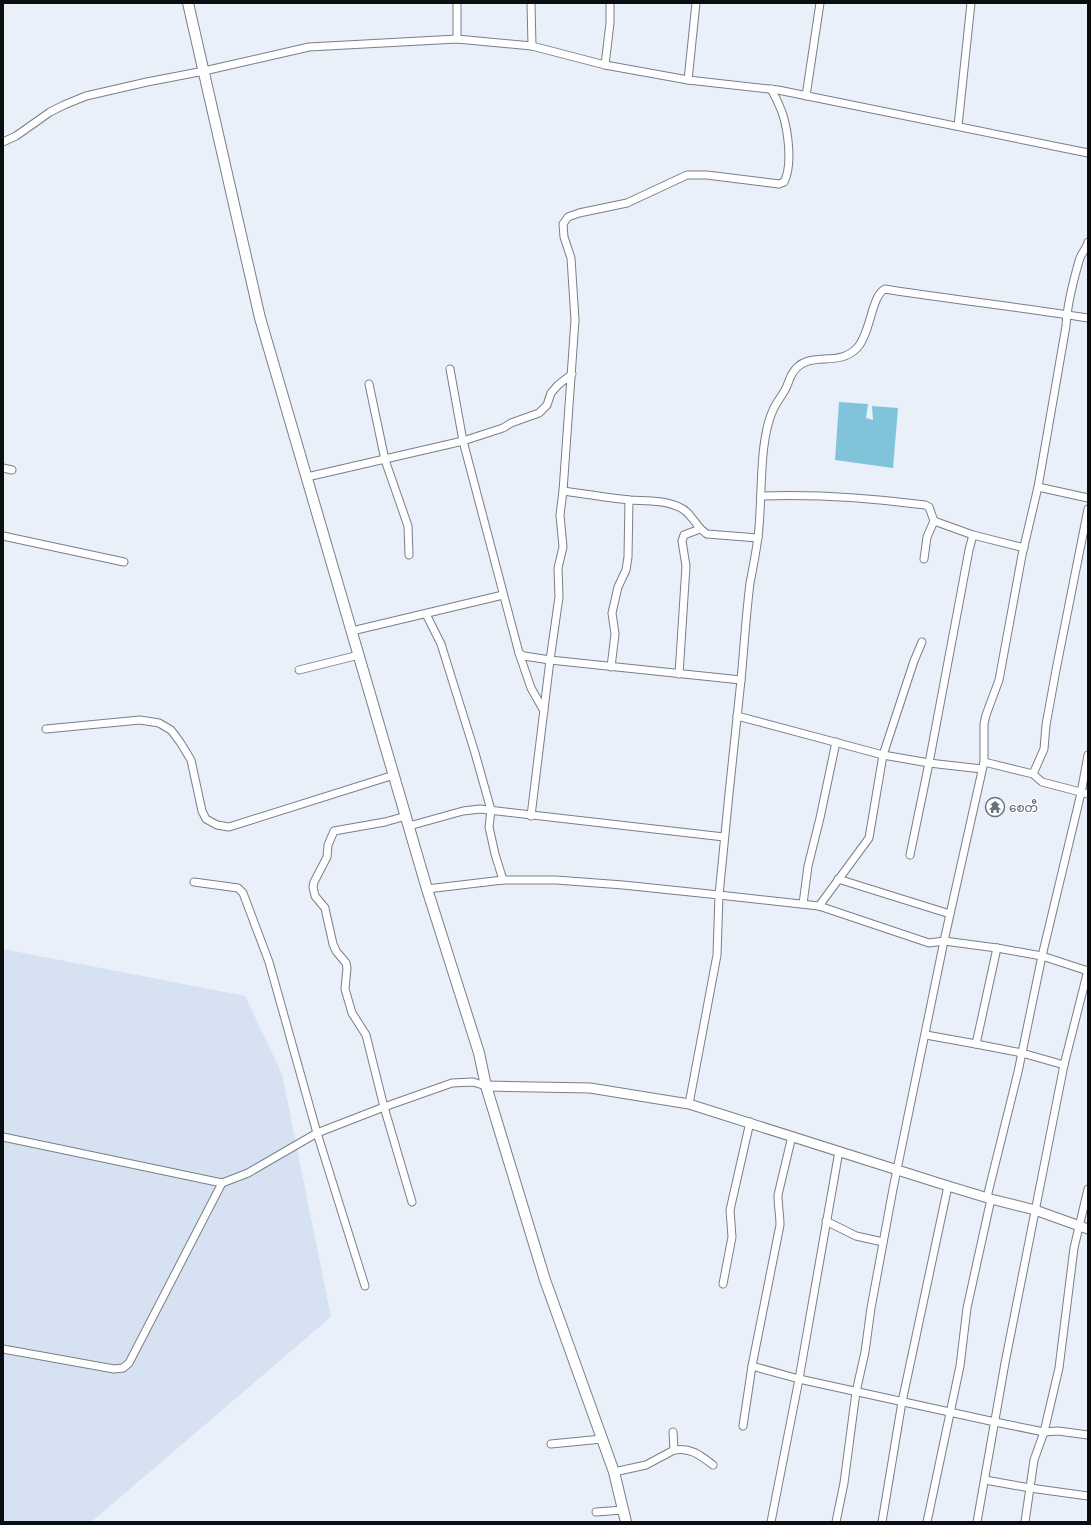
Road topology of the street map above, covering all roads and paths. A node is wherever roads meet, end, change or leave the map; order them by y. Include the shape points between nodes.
1 (188, 3) edge
2 (457, 3) edge
3 (531, 3) edge
4 (610, 3) edge
5 (696, 3) edge
6 (820, 3) edge
7 (971, 3) edge
8 (456, 39) junction
9 (532, 46) junction
10 (605, 65) junction
11 (204, 71) junction
12 (688, 80) junction
13 (771, 89) junction
14 (806, 96) junction
15 (958, 126) junction
16 (3, 142) edge
17 (1088, 153) edge
18 (1088, 247) edge
19 (1067, 315) junction
20 (1088, 318) edge
21 (450, 369) dead end
22 (572, 374) junction
23 (369, 384) dead end
24 (464, 441) junction
25 (385, 460) junction
26 (3, 468) edge
27 (12, 470) dead end
28 (307, 477) junction
29 (1038, 487) junction
30 (563, 491) junction
31 (761, 496) junction
32 (1088, 498) edge
33 (629, 500) junction
34 (1088, 509) edge
35 (934, 521) junction
36 (700, 529) junction
37 (973, 535) junction
38 (3, 536) edge
39 (758, 538) junction
40 (1024, 548) junction
41 (409, 555) dead end
42 (924, 559) dead end
43 (124, 562) dead end
44 (503, 595) junction
45 (426, 614) junction
46 (352, 631) junction
47 (922, 642) dead end
48 (519, 653) junction
49 (359, 655) junction
50 (550, 660) junction
51 (611, 667) junction
52 (299, 670) dead end
53 (680, 674) junction
54 (740, 680) junction
55 (544, 711) junction
56 (737, 716) junction
57 (46, 729) dead end
58 (836, 742) junction
59 (883, 755) junction
60 (1088, 755) edge
61 (929, 763) junction
62 (983, 766) junction
63 (1033, 774) junction
64 (394, 775) junction
65 (1085, 793) edge
66 (491, 810) junction
67 (406, 816) junction
68 (531, 816) junction
69 (409, 826) junction
70 (724, 837) junction
71 (910, 855) dead end
72 (838, 879) junction
73 (503, 880) junction
74 (194, 882) dead end
75 (427, 889) junction
76 (719, 895) junction
77 (803, 904) junction
78 (819, 906) junction
79 (950, 914) junction
80 (944, 941) junction
81 (997, 948) junction
82 (1042, 956) junction
83 (1088, 970) edge
84 (926, 1035) junction
85 (976, 1044) junction
86 (1022, 1053) junction
87 (1064, 1065) junction
88 (486, 1086) junction
89 (689, 1104) junction
90 (384, 1107) junction
91 (750, 1122) junction
92 (317, 1133) junction
93 (3, 1136) edge
94 (792, 1136) junction
95 (839, 1151) junction
96 (898, 1170) junction
97 (222, 1183) junction
98 (948, 1186) junction
99 (1088, 1189) edge
100 (989, 1198) junction
101 (412, 1202) dead end
102 (1035, 1210) junction
103 (826, 1221) junction
104 (1084, 1228) edge
105 (883, 1242) junction
106 (723, 1284) dead end
107 (365, 1286) dead end
108 (3, 1349) edge
109 (752, 1366) junction
110 (798, 1379) junction
111 (856, 1392) junction
112 (902, 1402) junction
113 (950, 1412) junction
114 (995, 1422) junction
115 (743, 1426) dead end
116 (673, 1432) dead end
117 (1044, 1432) junction
118 (1088, 1436) edge
119 (602, 1439) junction
120 (551, 1444) dead end
121 (674, 1450) junction
122 (712, 1465) dead end
123 (614, 1472) junction
124 (985, 1480) junction
125 (1030, 1488) junction
126 (1088, 1496) edge
127 (623, 1510) junction
128 (596, 1512) dead end
129 (626, 1522) edge
130 (771, 1522) edge
131 (836, 1522) edge
132 (882, 1522) edge
133 (927, 1522) edge
134 (977, 1522) edge
135 (1025, 1522) edge

1 - 11 main road
2 - 8 street
3 - 9 street
4 - 10 street
5 - 12 street
6 - 14 street
7 - 15 street
8 - 9 street
8 - 11 street via 309,47
9 - 10 street
10 - 12 street
11 - 16 street via 86,96 50,112
11 - 28 main road via 260,318
12 - 13 street
13 - 14 street
13 - 22 street via 782,111 788,140 787,176 784,182 779,184 687,175 627,202 568,217 563,224 564,237 571,258 575,320
14 - 15 street
15 - 17 street
18 - 19 street via 1079,259
19 - 20 street
19 - 29 street
19 - 31 street via 885,289 880,291 864,338 856,349 829,360 807,360 799,364 792,374 773,410 767,432
21 - 24 street
22 - 24 street via 551,393 540,413
22 - 30 street
23 - 25 street
24 - 25 street
24 - 44 street
25 - 28 street
25 - 41 street via 408,526
26 - 27 street
28 - 46 main road
29 - 32 street
29 - 40 street
30 - 33 street
30 - 50 street via 560,515 563,547 558,568 559,597
31 - 35 street via 794,495 887,500 925,505 929,507
31 - 39 street
33 - 36 street via 678,506 686,511
33 - 51 street via 628,557 612,613 615,634
34 - 63 street via 1056,670 1044,748
35 - 37 street
35 - 42 street via 927,537
36 - 39 street via 707,534
36 - 53 street via 684,535 682,541 686,566
37 - 40 street
37 - 61 street
38 - 43 street
39 - 54 street via 750,584
40 - 62 street via 999,680 984,724
44 - 45 street
44 - 48 street
45 - 46 street
45 - 66 street via 441,644
46 - 49 main road
47 - 59 street
48 - 50 street
48 - 55 street via 531,688
49 - 52 street
49 - 64 main road
50 - 51 street
50 - 55 street
51 - 53 street
53 - 54 street
54 - 56 street
55 - 68 street
56 - 58 street
56 - 70 street
57 - 64 street via 140,720 159,723 171,730 192,760 202,811 206,820 217,825 229,826
58 - 59 street
58 - 77 street via 808,866
59 - 61 street
59 - 72 street via 869,838
60 - 65 street
61 - 62 street
61 - 71 street
62 - 63 street
62 - 79 street
63 - 65 street via 1042,782
64 - 67 main road
65 - 82 street
66 - 68 street
66 - 69 street via 463,811
66 - 73 street via 489,827 494,854
67 - 69 main road
67 - 90 street via 334,831 328,845 327,857 313,887 315,896 326,913 336,951 346,963 345,989 352,1013 366,1035
68 - 70 street
69 - 75 main road
70 - 76 street
72 - 78 street
72 - 79 street
73 - 75 street
73 - 76 street via 623,884
74 - 92 street via 238,888 243,893 269,962
75 - 88 main road via 479,1053
76 - 77 street
76 - 89 street via 717,955
77 - 78 street
78 - 80 street via 929,943
79 - 80 street
80 - 81 street
80 - 84 street
81 - 82 street
81 - 85 street
82 - 83 street
82 - 86 street
83 - 87 street
84 - 85 street
84 - 96 street
85 - 86 street
86 - 87 street
86 - 100 street
87 - 102 street
88 - 89 street via 590,1088
88 - 90 street via 473,1082 452,1083
88 - 119 main road via 545,1280
89 - 91 street
90 - 92 street
90 - 101 street
91 - 94 street
91 - 106 street via 730,1210 732,1237
92 - 97 street via 248,1173
92 - 107 street
93 - 97 street
94 - 95 street
94 - 109 street via 778,1195 780,1226
95 - 96 street
95 - 103 street
96 - 98 street
96 - 105 street
97 - 108 street via 129,1363 123,1368 114,1369
98 - 100 street
98 - 112 street
99 - 104 street
100 - 102 street
100 - 113 street
102 - 104 street
102 - 114 street
103 - 105 street via 856,1236
103 - 110 street
104 - 117 street via 1074,1248 1059,1368
105 - 111 street
109 - 110 street
109 - 115 street
110 - 111 street
110 - 130 street
111 - 112 street
111 - 131 street
112 - 113 street
112 - 132 street
113 - 114 street
113 - 133 street
114 - 117 street
114 - 124 street
116 - 121 street
117 - 118 street via 1058,1431
117 - 125 street via 1034,1460
119 - 120 street
119 - 123 main road
121 - 122 street via 689,1449
121 - 123 street via 646,1465
123 - 127 main road
124 - 125 street
124 - 134 street
125 - 126 street
125 - 135 street
127 - 128 street
127 - 129 main road

